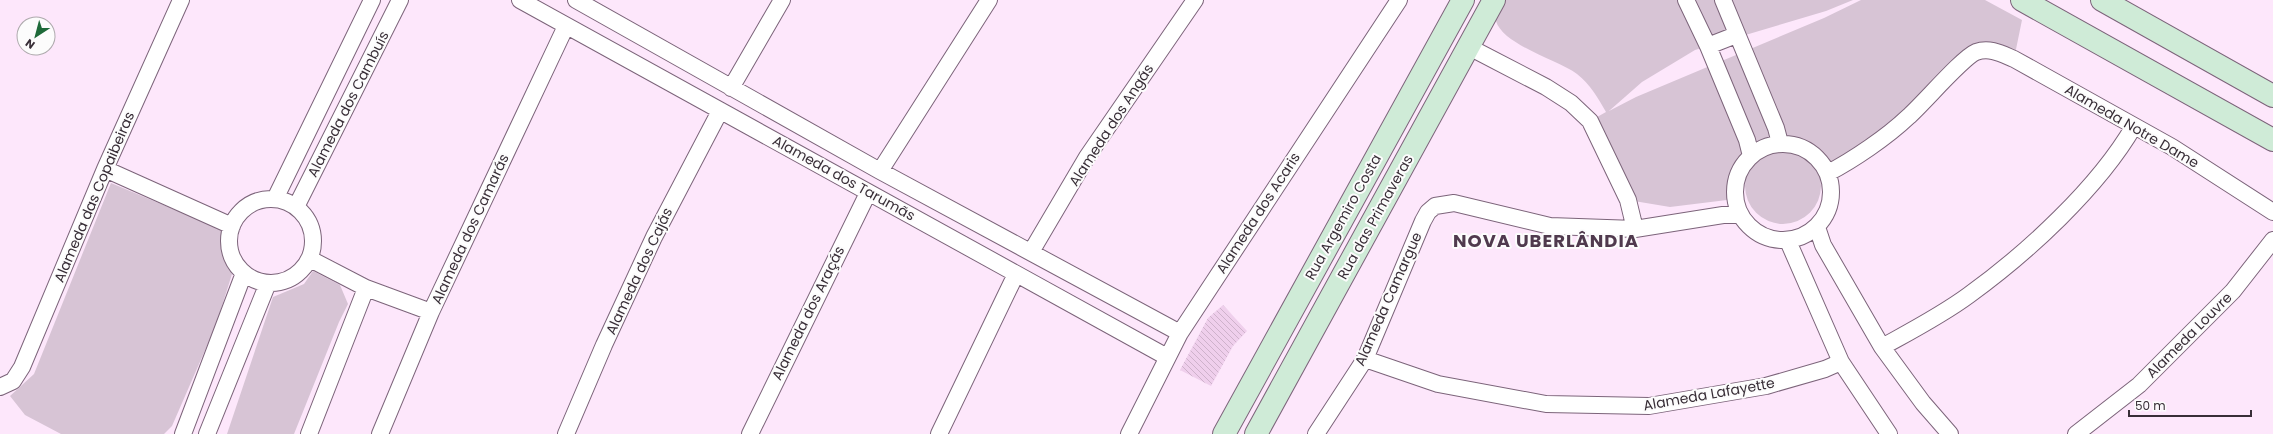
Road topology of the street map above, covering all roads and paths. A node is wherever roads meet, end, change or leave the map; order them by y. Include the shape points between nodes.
1 (181, 0) edge
2 (372, 0) edge
3 (400, 0) edge
4 (520, 0) edge
5 (782, 0) edge
6 (989, 0) edge
7 (1195, 0) edge
8 (1399, 0) edge
9 (1463, 0) edge
10 (1494, 0) edge
11 (1686, 0) edge
12 (1723, 0) edge
13 (2022, 0) edge
14 (2102, 0) edge
15 (579, 1) edge
16 (566, 26) junction
17 (1736, 35) junction
18 (656, 45) junction
19 (1708, 46) junction
20 (1469, 47) junction
21 (642, 68) junction
22 (731, 88) junction
23 (2273, 96) edge
24 (720, 111) junction
25 (2134, 126) junction
26 (806, 130) junction
27 (2273, 140) edge
28 (1780, 143) junction
29 (796, 151) junction
30 (1751, 156) junction
31 (105, 169) junction
32 (880, 171) junction
33 (1828, 173) junction
34 (868, 193) junction
35 (275, 199) junction
36 (296, 207) junction
37 (2273, 212) edge
38 (957, 213) junction
39 (1740, 215) junction
40 (232, 226) junction
41 (1817, 227) junction
42 (1336, 229) junction
43 (1635, 229) junction
44 (946, 235) junction
45 (2273, 240) edge
46 (1788, 241) junction
47 (1361, 244) junction
48 (1031, 252) junction
49 (310, 259) junction
50 (244, 273) junction
51 (1016, 274) junction
52 (268, 283) junction
53 (366, 288) junction
54 (431, 312) junction
55 (1180, 333) junction
56 (219, 340) junction
57 (1882, 347) junction
58 (242, 348) junction
59 (1167, 357) junction
60 (1365, 359) junction
61 (1841, 362) junction
62 (0, 387) edge
63 (191, 414) junction
64 (209, 428) edge
65 (183, 434) edge
66 (309, 434) edge
67 (380, 434) edge
68 (566, 434) edge
69 (750, 434) edge
70 (939, 434) edge
71 (1129, 434) edge
72 (1224, 434) edge
73 (1256, 434) edge
74 (1316, 434) edge
75 (1889, 434) edge
76 (1950, 434) edge
77 (2076, 434) edge

1 - 31 street, Alameda das Copaibeiras
2 - 35 street, Alameda dos Cambuís
3 - 36 street, Alameda dos Cambuís
4 - 16 street, Alameda dos Tarumãs
5 - 22 street
6 - 32 street
7 - 48 street, Alameda dos Angás via 1087,157
8 - 55 street, Alameda dos Acaris
9 - 42 street, Rua Argemiro Costa
10 - 20 street, Rua das Primaveras
11 - 19 street
12 - 17 street
13 - 27 street
14 - 23 street
15 - 18 street, Alameda dos Tarumãs
16 - 21 street, Alameda dos Tarumãs
16 - 54 street, Alameda dos Camarás
17 - 19 street
17 - 28 street
18 - 21 street
18 - 22 street, Alameda dos Tarumãs
19 - 30 street via 1747,140
20 - 43 street via 1546,87 1571,103 1590,121 1628,200
20 - 47 street, Rua das Primaveras
21 - 24 street, Alameda dos Tarumãs
22 - 26 street, Alameda dos Tarumãs
24 - 29 street, Alameda dos Tarumãs
24 - 68 street, Alameda dos Cajás via 654,237
25 - 33 street, Alameda Notre Dame via 2014,59 1986,50 1975,53 1964,62 1907,118 1843,166
25 - 37 street, Alameda Notre Dame via 2172,147
25 - 57 street via 2086,190 2040,236 1968,296
26 - 29 street
26 - 32 street, Alameda dos Tarumãs
28 - 30 street via 1764,147
28 - 33 street via 1795,145 1809,151
29 - 34 street, Alameda dos Tarumãs
30 - 39 street via 1741,168 1735,184 1735,199
31 - 40 street
31 - 62 street, Alameda das Copaibeiras via 22,367 13,381
32 - 38 street, Alameda dos Tarumãs
33 - 41 street via 1832,188 1831,202 1826,216
34 - 44 street, Alameda dos Tarumãs
34 - 69 street, Alameda dos Araçás
35 - 36 street
35 - 40 street via 264,200 245,208
36 - 49 street via 304,215 313,236
38 - 44 street
38 - 48 street, Alameda dos Tarumãs
39 - 43 street via 1723,215
39 - 46 street via 1747,224 1765,237
40 - 50 street via 229,238 230,251
41 - 46 street via 1804,236
41 - 57 street via 1823,246
42 - 47 street
42 - 72 street, Rua Argemiro Costa
43 - 60 street, Alameda Camargue via 1550,226 1469,205 1454,203 1436,206 1423,220
44 - 51 street, Alameda dos Tarumãs
45 - 77 street, Alameda Louvre via 2233,291 2140,385
46 - 61 street
47 - 73 street, Rua das Primaveras
48 - 55 street, Alameda dos Tarumãs
49 - 52 street via 303,270 293,278
49 - 53 street
50 - 52 street via 255,280
50 - 56 street
51 - 59 street, Alameda dos Tarumãs
51 - 70 street
52 - 58 street
53 - 54 street
53 - 66 street
54 - 67 street, Alameda dos Camarás
55 - 59 street, Alameda dos Acaris
56 - 58 street
56 - 63 street
57 - 76 street via 1923,403
58 - 64 street
59 - 71 street, Alameda dos Acaris
60 - 61 street, Alameda Lafayette via 1438,384 1546,404 1649,406 1766,386
60 - 74 street, Alameda Camargue
61 - 75 street
63 - 64 street
63 - 65 street

